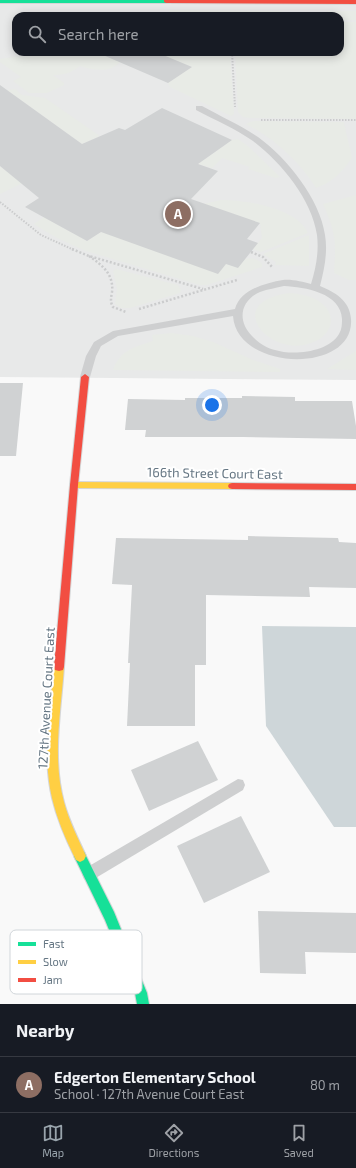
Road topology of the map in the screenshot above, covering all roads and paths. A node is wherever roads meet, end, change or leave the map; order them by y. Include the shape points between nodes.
1 (0, 1) edge
2 (305, 1) edge
3 (356, 2) edge
4 (232, 56) edge
5 (199, 108) dead end
6 (235, 114) dead end
7 (254, 120) dead end
8 (356, 120) edge
9 (0, 202) edge
10 (251, 252) dead end
11 (89, 256) junction
12 (273, 269) dead end
13 (242, 278) dead end
14 (314, 287) junction
15 (204, 290) junction
16 (136, 310) dead end
17 (131, 312) dead end
18 (237, 312) junction
19 (85, 377) joint
20 (74, 485) junction
21 (356, 487) edge
22 (238, 785) dead end
23 (89, 874) junction
24 (116, 930) edge
25 (141, 994) edge
26 (143, 1004) edge

1 - 2 street
2 - 3 street
4 - 6 path
5 - 14 lane via 255,139 300,182 321,235 322,266
7 - 8 path
9 - 11 path via 41,235
10 - 12 path via 263,257
11 - 15 path
11 - 17 path via 106,270 111,279 110,302 113,307
13 - 15 path
14 - 18 lane via 297,283 270,284 248,295 241,302
14 - 18 lane via 334,297 346,315 347,325 344,334 338,343 328,350 301,357 271,353 258,348 241,331 237,322
15 - 16 path
18 - 19 lane via 116,333 97,344
19 - 20 street, 127th Avenue Court East
20 - 21 street, 166th Street Court East
20 - 23 street, 127th Avenue Court East via 54,776 57,798
22 - 23 lane
23 - 24 street, 127th Avenue Court East
25 - 26 street, 127th Avenue Court East

